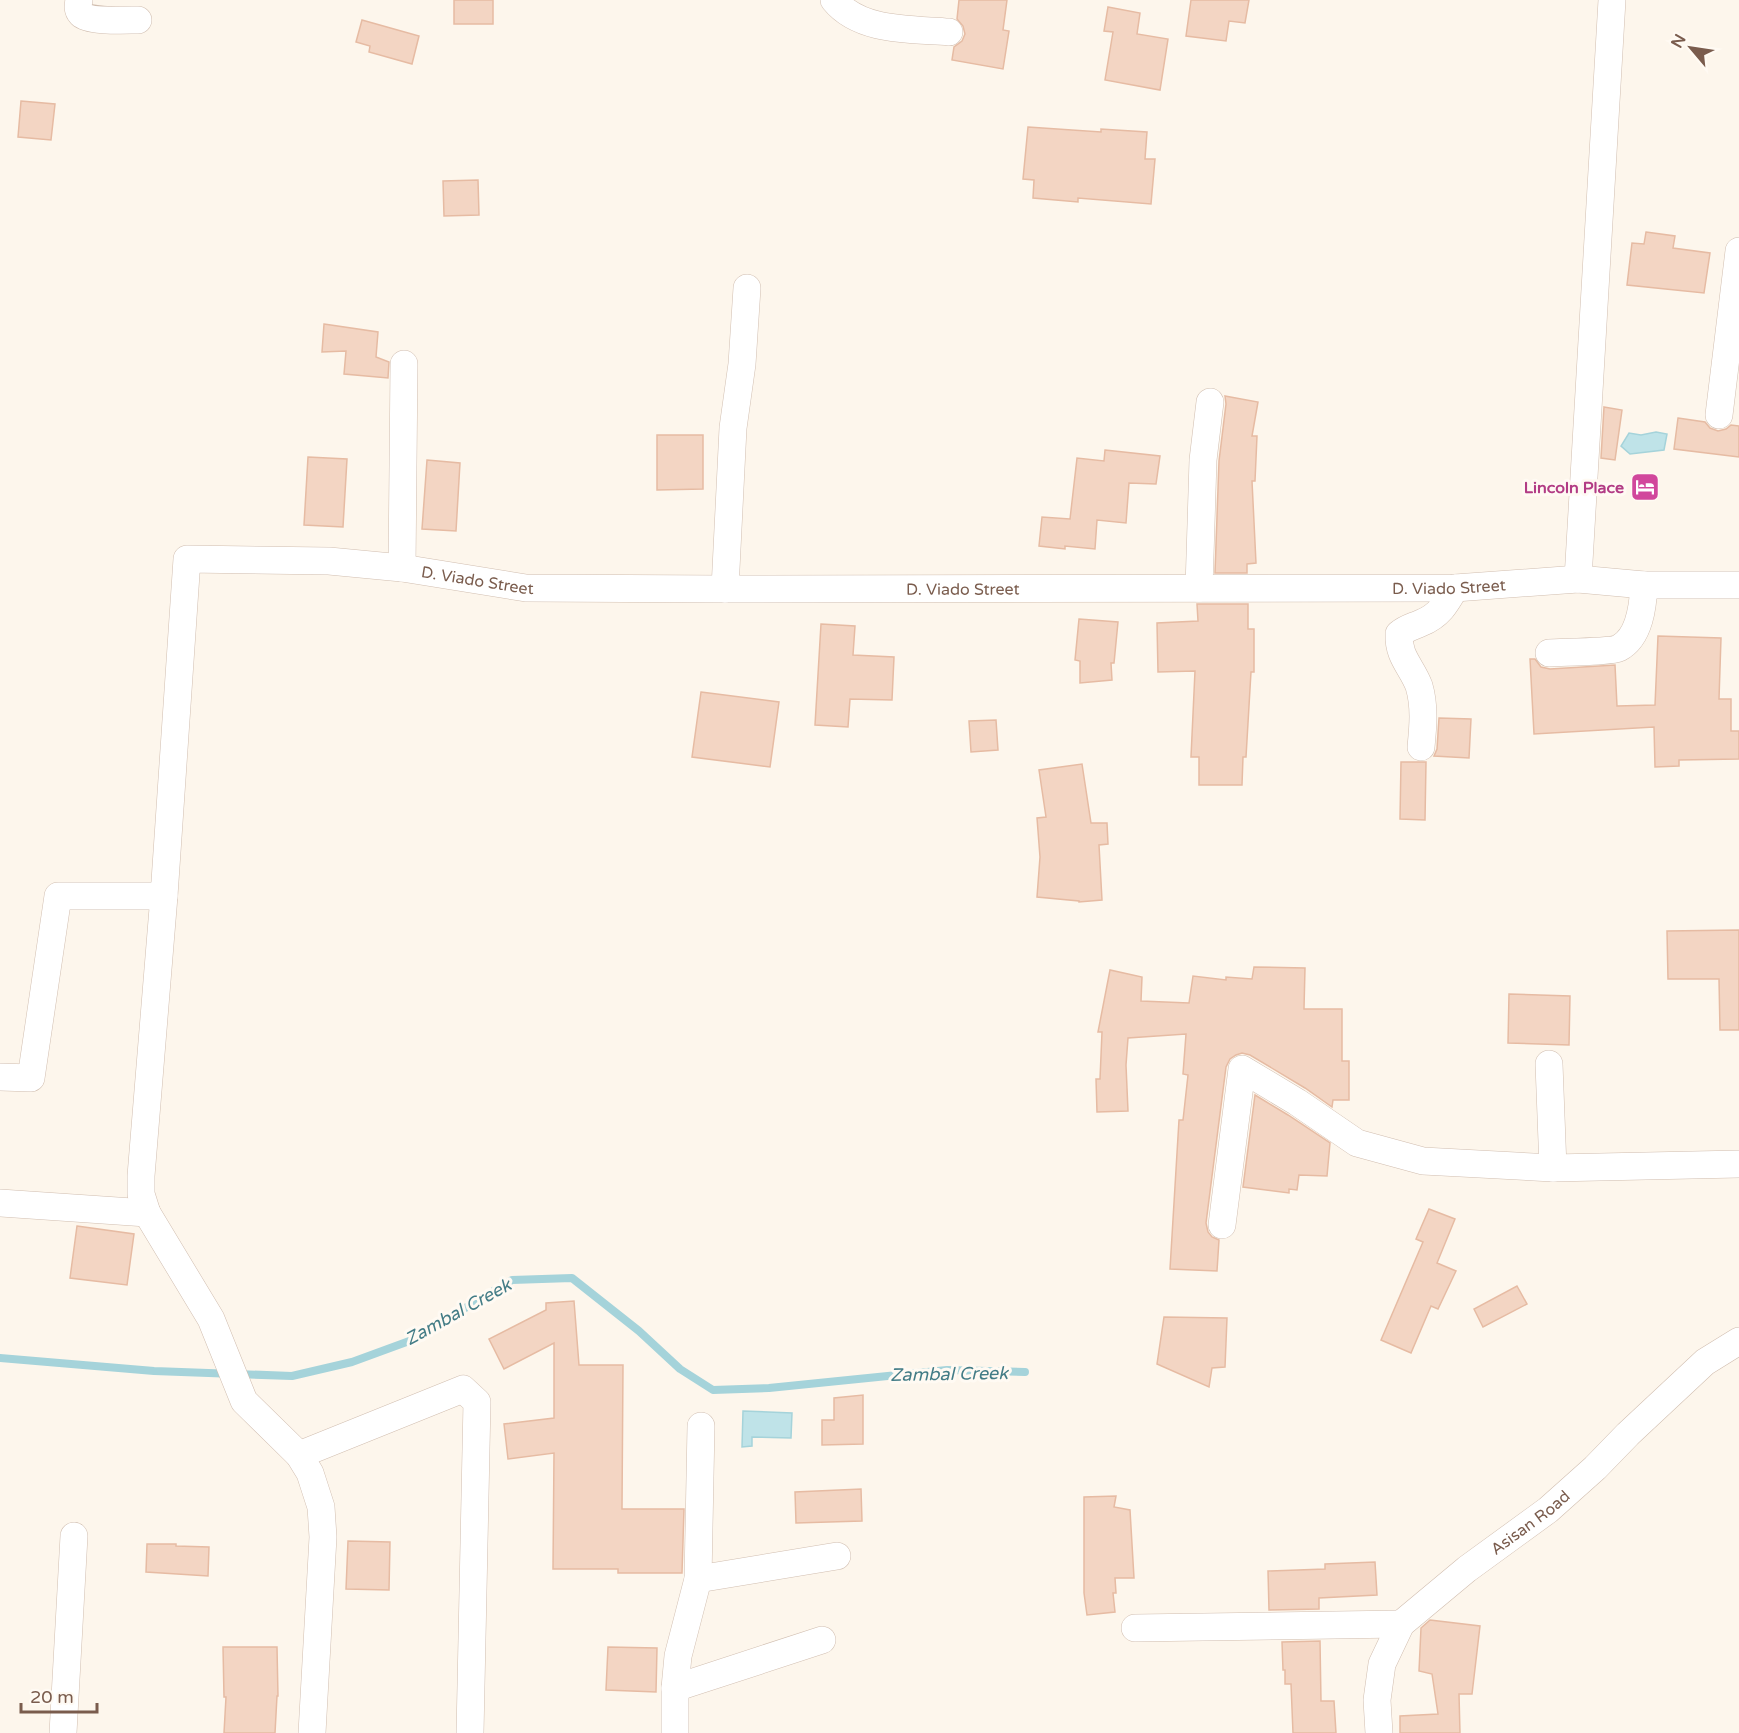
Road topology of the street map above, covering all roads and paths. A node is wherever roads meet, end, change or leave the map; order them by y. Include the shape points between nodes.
1 (79, 0) edge
2 (834, 0) edge
3 (1612, 0) edge
4 (138, 20) dead end
5 (949, 32) dead end
6 (1739, 251) edge
7 (747, 288) dead end
8 (404, 364) dead end
9 (1210, 402) dead end
10 (1719, 415) dead end
11 (402, 568) junction
12 (1578, 579) junction
13 (1644, 585) junction
14 (1739, 585) edge
15 (1199, 588) junction
16 (1455, 588) junction
17 (725, 590) junction
18 (1548, 653) dead end
19 (1421, 747) dead end
20 (164, 896) junction
21 (1549, 1064) dead end
22 (0, 1077) edge
23 (1739, 1164) edge
24 (1553, 1168) junction
25 (0, 1203) edge
26 (147, 1213) junction
27 (1222, 1224) dead end
28 (1739, 1341) edge
29 (701, 1426) dead end
30 (298, 1455) junction
31 (74, 1536) dead end
32 (837, 1556) dead end
33 (698, 1579) junction
34 (1401, 1624) junction
35 (1135, 1628) dead end
36 (822, 1640) dead end
37 (675, 1689) junction
38 (63, 1733) edge
39 (312, 1733) edge
40 (470, 1733) edge
41 (675, 1733) edge
42 (1378, 1733) edge

1 - 4 street via 81,14 90,19
2 - 5 street via 855,17 888,27
3 - 12 street
6 - 10 street
7 - 17 street via 733,428
8 - 11 street
9 - 15 street via 1203,460
11 - 17 street, D. Viado Street via 526,588
11 - 20 street, D. Viado Street via 329,561 187,559
12 - 13 street, D. Viado Street
12 - 16 street, D. Viado Street
13 - 14 street, D. Viado Street
13 - 18 street via 1633,637 1618,649
15 - 16 street, D. Viado Street
15 - 17 street, D. Viado Street
16 - 19 street via 1436,616 1399,634 1401,650 1419,685 1424,714
20 - 22 street via 58,896 32,1078
20 - 26 street via 141,1176
21 - 24 street
23 - 24 street
24 - 27 street via 1423,1161 1357,1143 1242,1069
25 - 26 street
26 - 30 street via 211,1319 244,1401
28 - 34 street, Asisan Road via 1705,1362 1548,1510 1467,1569
29 - 33 street
30 - 39 street via 310,1473 321,1508 323,1537
30 - 40 street via 463,1389 477,1402
31 - 38 street
32 - 33 street
33 - 37 street via 678,1656
34 - 35 street
34 - 42 street, Asisan Road via 1383,1664 1377,1700
36 - 37 street
37 - 41 street

